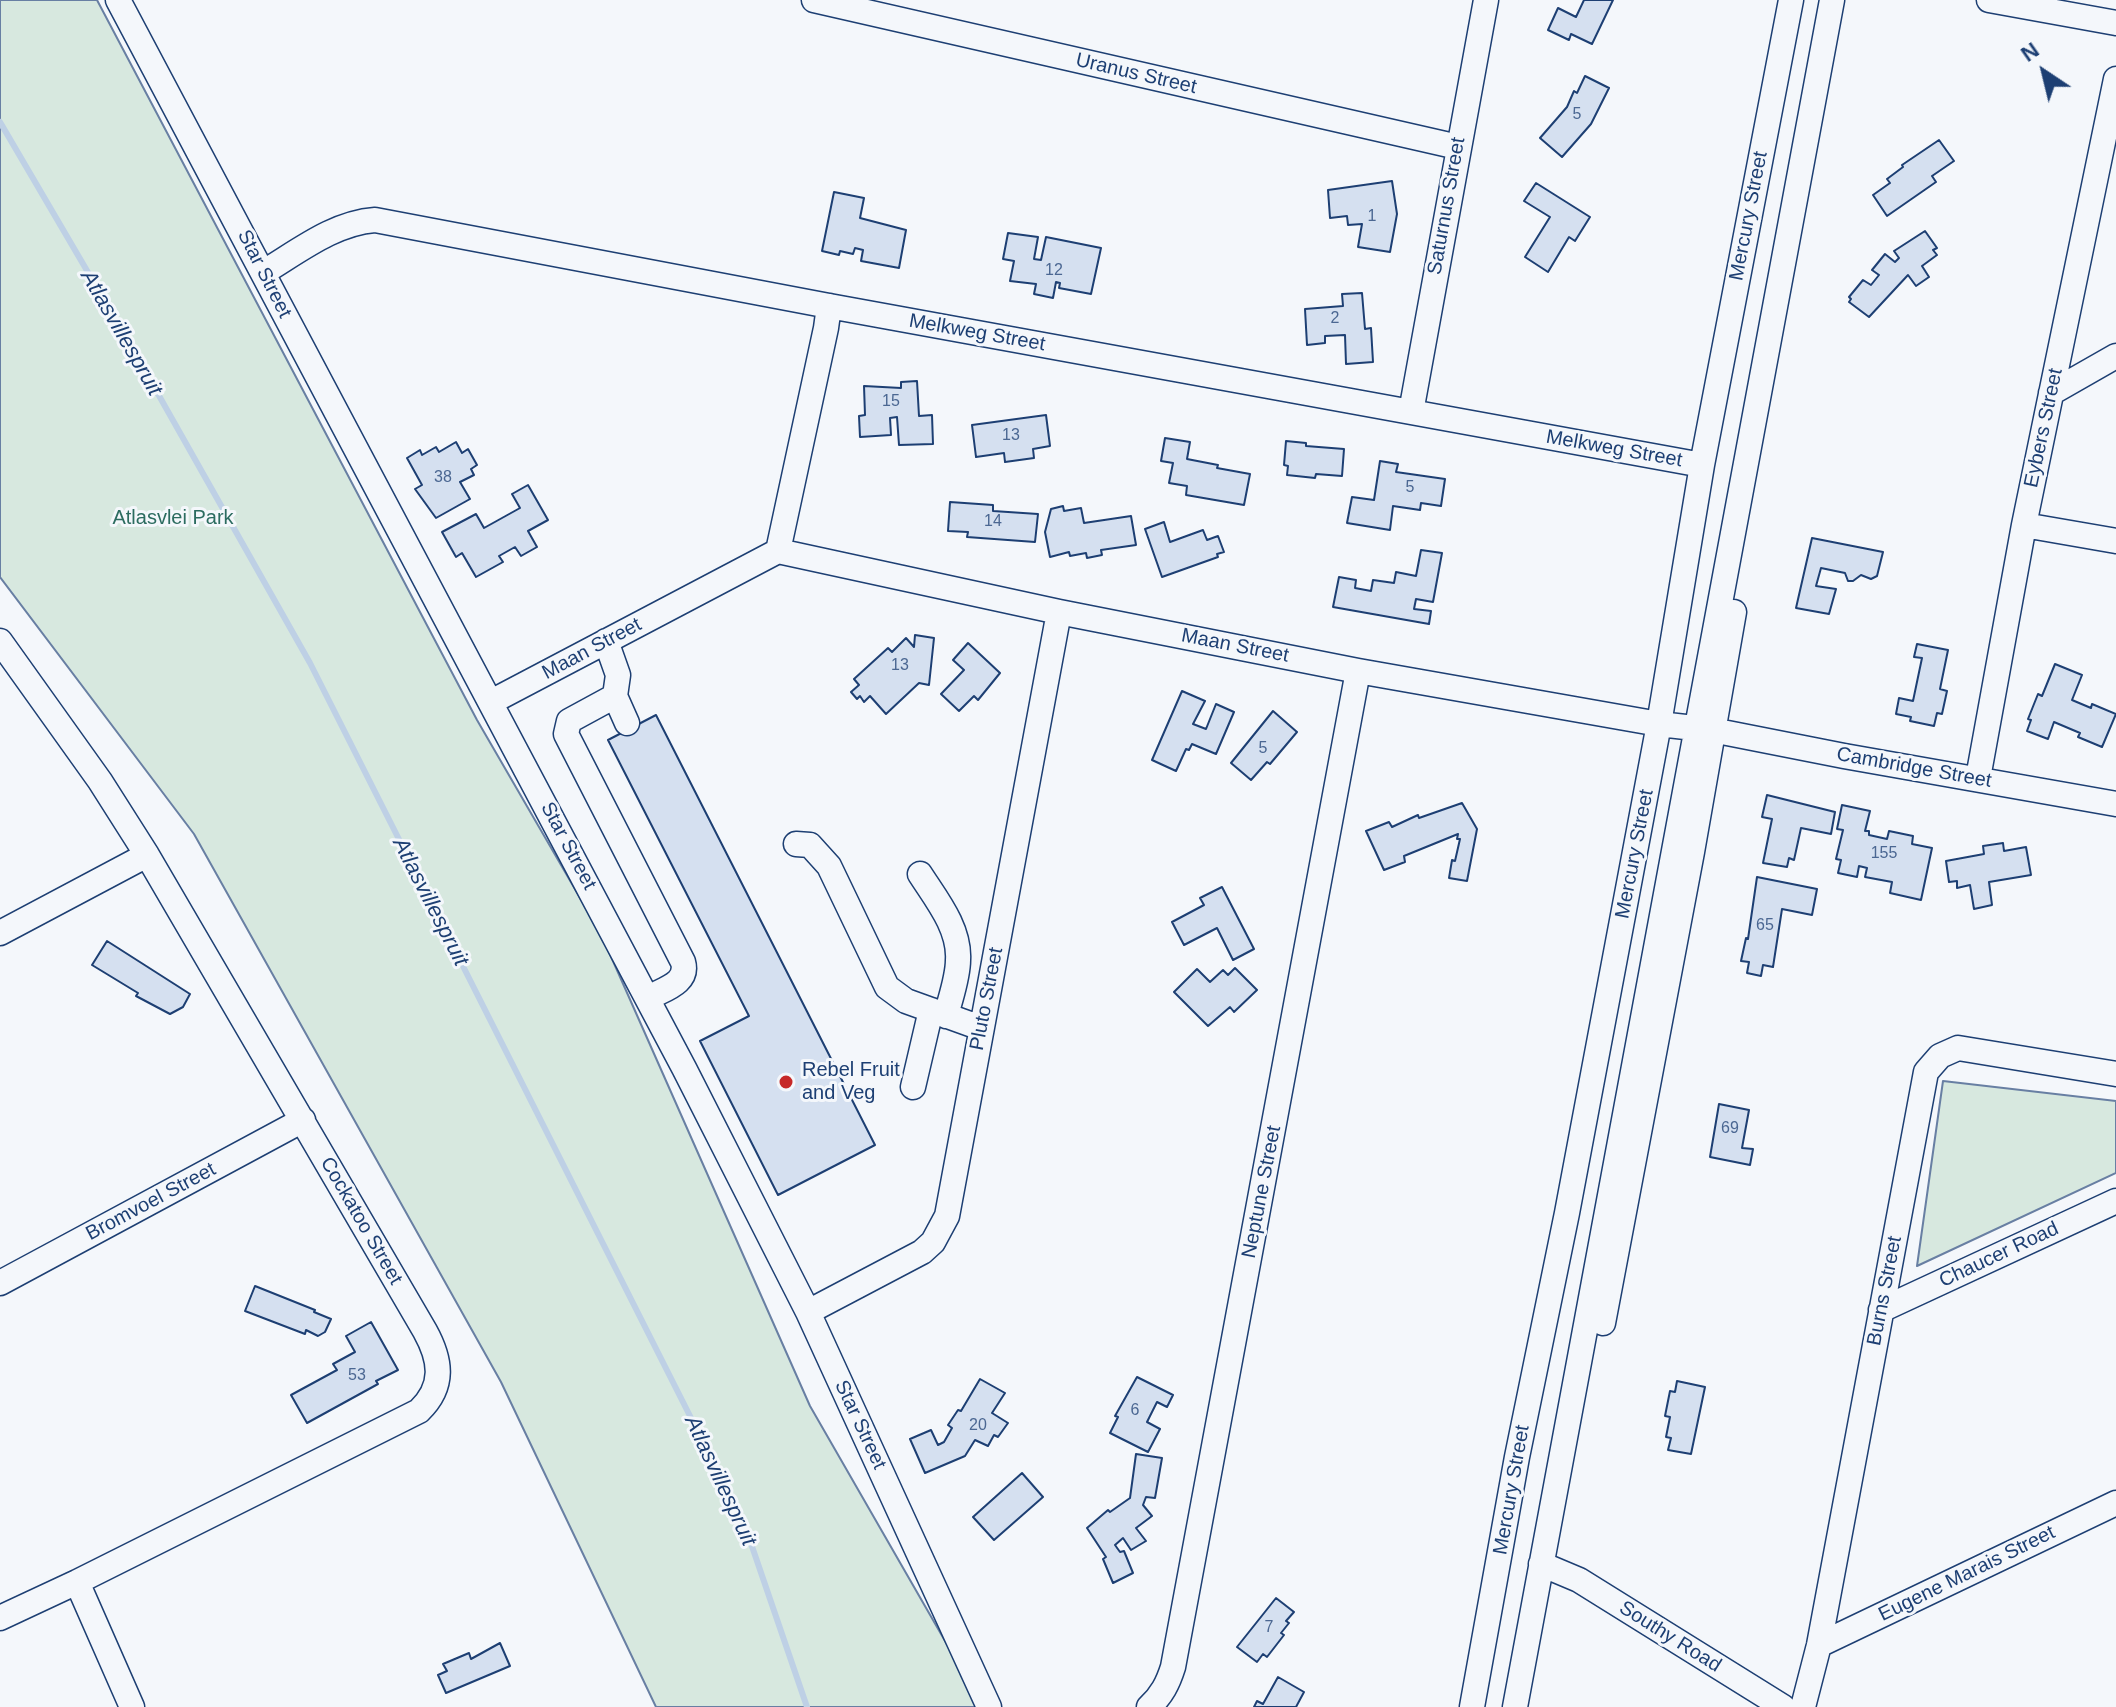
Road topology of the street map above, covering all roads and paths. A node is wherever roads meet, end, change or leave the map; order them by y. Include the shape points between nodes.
1 (118, 0) edge
2 (814, 0) edge
3 (1486, 0) edge
4 (1791, 0) edge
5 (1832, 0) edge
6 (1846, 0) edge
7 (1989, 0) edge
8 (2116, 23) edge
9 (2116, 79) edge
10 (1458, 147) junction
11 (264, 272) junction
12 (829, 306) junction
13 (2116, 356) edge
14 (2051, 393) junction
15 (1411, 412) junction
16 (1702, 465) junction
17 (2024, 525) junction
18 (2116, 541) edge
19 (778, 551) junction
20 (1059, 612) junction
21 (0, 641) edge
22 (606, 641) junction
23 (1358, 671) junction
24 (615, 696) junction
25 (491, 702) junction
26 (627, 723) dead end
27 (1659, 724) junction
28 (1704, 729) junction
29 (1978, 778) junction
30 (2116, 804) edge
31 (796, 844) dead end
32 (147, 855) junction
33 (920, 874) dead end
34 (0, 933) edge
35 (648, 998) junction
36 (938, 1013) junction
37 (981, 1028) junction
38 (2116, 1074) edge
39 (913, 1087) dead end
40 (303, 1120) junction
41 (2116, 1201) edge
42 (0, 1283) edge
43 (1881, 1310) junction
44 (808, 1312) junction
45 (2116, 1503) edge
46 (1549, 1566) junction
47 (77, 1582) junction
48 (0, 1618) edge
49 (1819, 1645) junction
50 (132, 1707) edge
51 (989, 1707) edge
52 (1149, 1707) edge
53 (1472, 1707) edge
54 (1515, 1707) edge
55 (1531, 1707) edge
56 (1783, 1707) edge
57 (1803, 1707) edge

1 - 11 street, Star Street
2 - 10 street, Uranus Street
3 - 10 street, Saturnus Street
4 - 16 street, Mercury Street
5 - 28 street, Mercury Street
6 - 28 street, Mercury Street
7 - 8 street
9 - 14 street, Eybers Street
10 - 15 street, Saturnus Street
11 - 12 street, Melkweg Street via 334,231 375,220
11 - 25 street, Star Street
12 - 15 street, Melkweg Street
12 - 19 street
13 - 14 street
14 - 17 street, Eybers Street
15 - 16 street, Melkweg Street
16 - 27 street, Mercury Street
17 - 18 street
17 - 29 street, Eybers Street
19 - 20 street, Maan Street
19 - 22 street, Maan Street
20 - 23 street, Maan Street
20 - 37 street, Pluto Street
21 - 32 street, Cockatoo Street
22 - 24 street via 618,675
22 - 25 street, Maan Street
23 - 27 street, Maan Street
23 - 52 street, Neptune Street via 1173,1667
24 - 26 street
24 - 35 street via 569,721 566,734 686,970 682,979
25 - 35 street, Star Street
27 - 28 street, Maan Street
27 - 53 street, Mercury Street
28 - 29 street, Cambridge Street
28 - 46 street, Mercury Street via 1692,852
29 - 30 street, Cambridge Street
31 - 36 street via 810,845 829,866 887,987
32 - 34 street
32 - 40 street, Cockatoo Street
33 - 36 street via 945,911 956,943 958,960
35 - 44 street, Star Street
36 - 37 street
36 - 39 street
37 - 44 street, Pluto Street via 947,1216 940,1229 922,1252
38 - 43 street, Burns Street via 1958,1048 1931,1064
40 - 42 street, Bromvoel Street
40 - 47 street, Cockatoo Street via 433,1345 439,1375 434,1393 419,1411 381,1432
41 - 43 street, Chaucer Road
43 - 49 street, Burns Street
44 - 51 street, Star Street
45 - 49 street, Eugene Marais Street
46 - 54 street, Mercury Street
46 - 55 street, Mercury Street
46 - 56 street, Southy Road
47 - 48 street, Cockatoo Street
47 - 50 street
49 - 57 street, Burns Street

